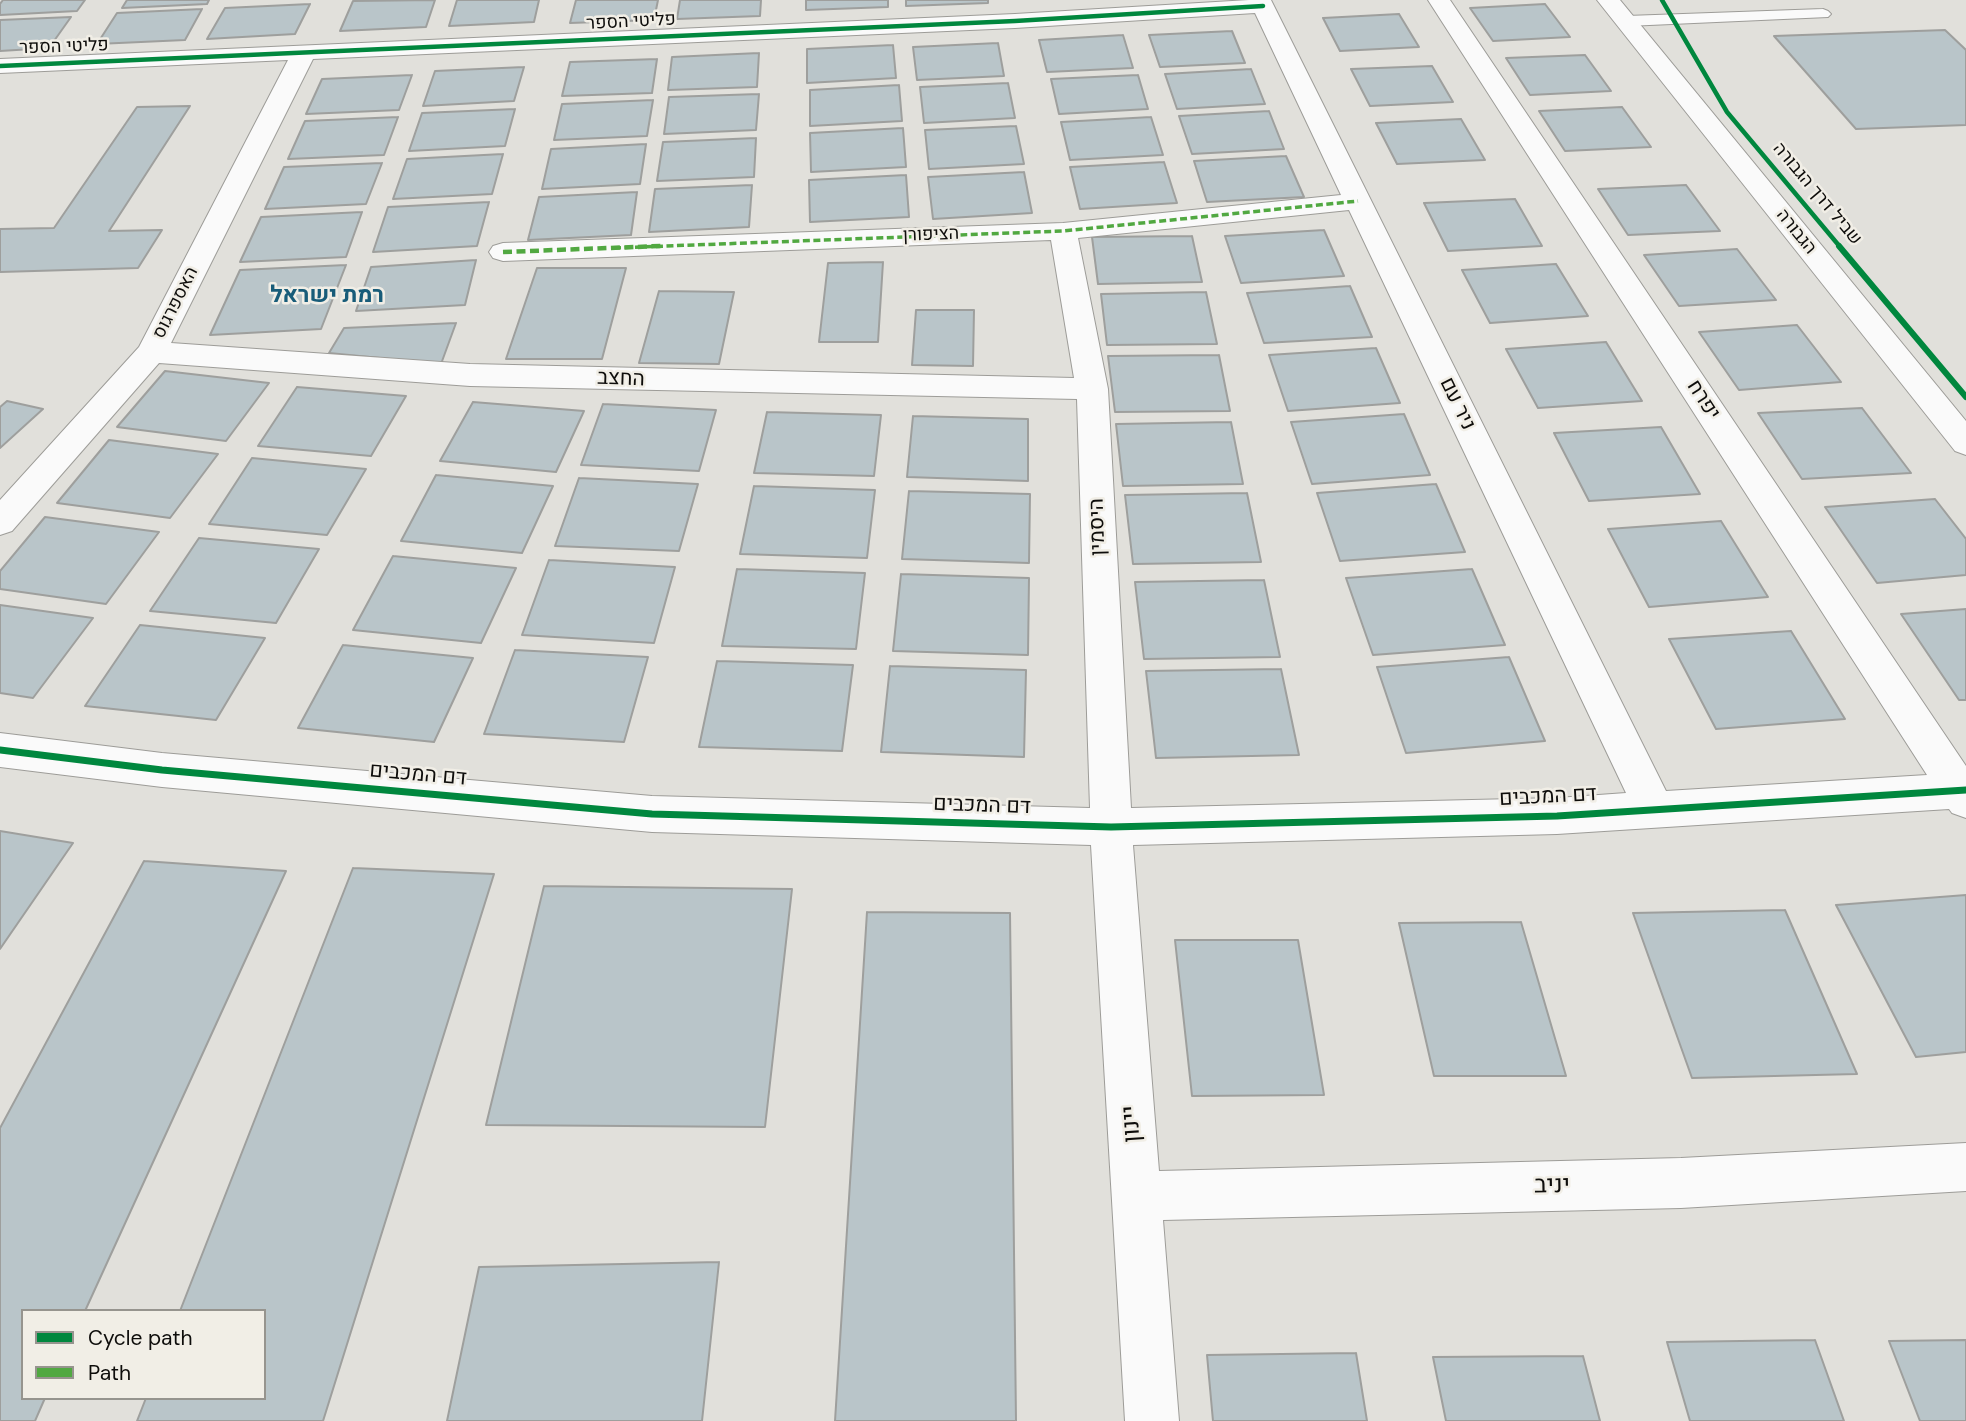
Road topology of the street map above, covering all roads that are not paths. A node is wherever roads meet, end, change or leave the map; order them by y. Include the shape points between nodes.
1 (1439, 0) edge
2 (1608, 0) edge
3 (1262, 3) edge
4 (1624, 11) edge
5 (1823, 14) dead end
6 (304, 52) junction
7 (0, 66) edge
8 (1358, 201) junction
9 (1063, 230) junction
10 (503, 252) dead end
11 (151, 352) junction
12 (1092, 389) junction
13 (1966, 443) edge
14 (0, 522) edge
15 (0, 750) edge
16 (1964, 794) edge
17 (1654, 808) junction
18 (1111, 827) junction
19 (1966, 1167) edge
20 (1137, 1196) junction
21 (1152, 1421) edge

1 - 16 street, יפרח
2 - 4 street, הגבורה
3 - 6 street, פליטי הספר via 1015,21
3 - 8 street, ניר עם
4 - 5 lane
4 - 13 street, הגבורה
6 - 7 street, פליטי הספר
6 - 11 street, האספרגוס
8 - 9 street, הציפורן
8 - 17 street, ניר עם
9 - 10 street, הציפורן
9 - 12 street, היסמין
11 - 12 street, החצב via 470,375
11 - 14 street, האספרגוס
12 - 18 street, היסמין
15 - 18 street, דם המכבים via 162,770 652,814
16 - 17 street, דם המכבים
17 - 18 street, דם המכבים via 1557,816
18 - 20 street, יינון
19 - 20 street, יניב via 1681,1183
20 - 21 street, יינון

